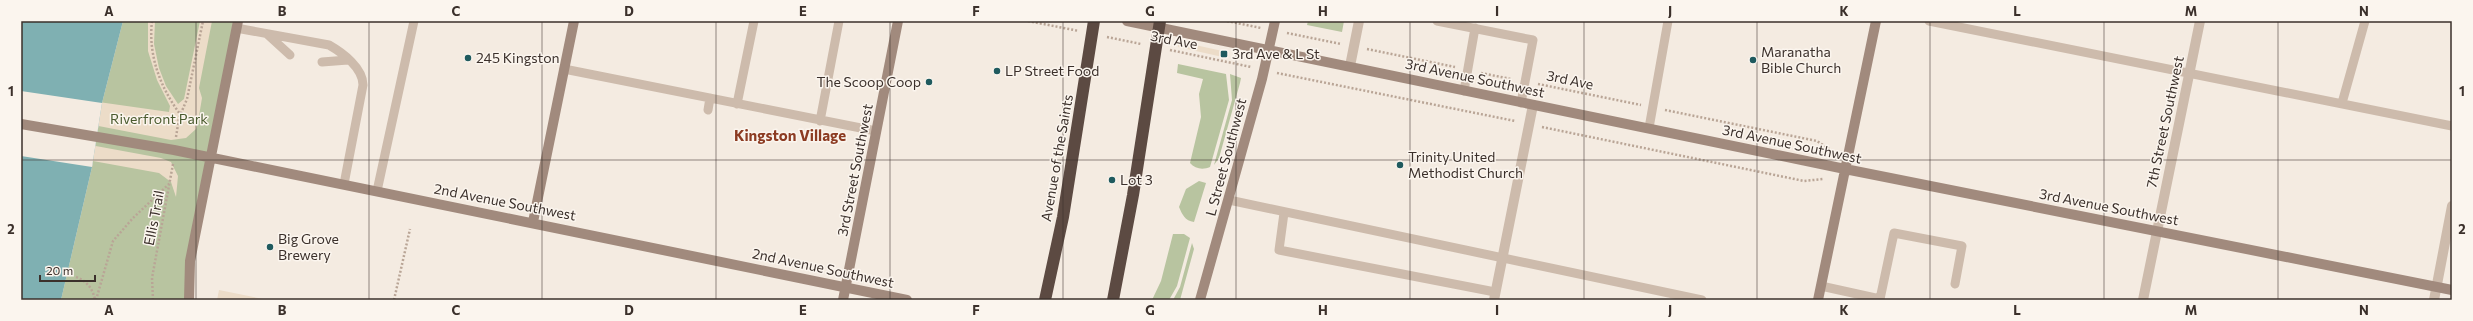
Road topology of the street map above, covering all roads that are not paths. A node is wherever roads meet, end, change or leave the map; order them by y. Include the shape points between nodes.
1 (414, 21) edge
2 (574, 21) edge
3 (754, 21) edge
4 (839, 21) edge
5 (898, 21) edge
6 (1094, 21) edge
7 (1127, 21) edge
8 (1160, 21) edge
9 (1274, 21) edge
10 (1359, 21) edge
11 (1437, 21) edge
12 (1668, 21) edge
13 (1876, 21) edge
14 (1929, 21) edge
15 (2200, 21) edge
16 (2365, 21) edge
17 (237, 25) edge
18 (1475, 28) junction
19 (267, 34) junction
20 (1269, 50) junction
21 (290, 55) dead end
22 (348, 60) junction
23 (322, 62) dead end
24 (1350, 66) junction
25 (564, 69) junction
26 (2189, 74) junction
27 (1464, 91) junction
28 (710, 98) junction
29 (1521, 103) junction
30 (2342, 103) junction
31 (737, 104) junction
32 (1532, 105) junction
33 (708, 110) dead end
34 (820, 121) junction
35 (21, 124) edge
36 (2452, 126) edge
37 (1649, 128) junction
38 (876, 131) junction
39 (212, 158) junction
40 (1845, 169) junction
41 (344, 184) junction
42 (378, 191) junction
43 (1229, 200) junction
44 (2452, 206) edge
45 (1284, 213) junction
46 (533, 222) junction
47 (2157, 230) junction
48 (1502, 259) junction
49 (1955, 284) dead end
50 (1821, 286) junction
51 (846, 287) junction
52 (2437, 287) junction
53 (2452, 290) edge
54 (1495, 296) edge
55 (189, 300) edge
56 (843, 300) edge
57 (907, 300) edge
58 (1045, 300) edge
59 (1113, 300) edge
60 (1200, 300) edge
61 (1702, 300) edge
62 (1818, 300) edge
63 (2143, 300) edge
64 (2434, 300) edge

1 - 42 lane
2 - 25 main road
3 - 31 lane
4 - 34 lane
5 - 38 main road, 3rd Street Southwest
6 - 58 highway, Avenue of the Saints, bridge via 1063,216
7 - 20 main road, 3rd Avenue Southwest
8 - 59 highway, bridge via 1133,195
9 - 20 main road, L Street Southwest
10 - 24 street
11 - 18 lane
12 - 37 lane
13 - 40 main road
14 - 26 lane
15 - 26 street, 7th Street Southwest
16 - 30 lane
17 - 19 lane
17 - 39 main road
18 - 27 lane
18 - 29 lane via 1533,40
19 - 21 lane
19 - 22 lane via 329,45
20 - 24 main road, 3rd Avenue Southwest
20 - 43 main road, L Street Southwest
22 - 23 lane
22 - 41 lane via 361,74 363,85
24 - 27 main road, 3rd Avenue Southwest
25 - 28 lane
25 - 46 main road
26 - 30 lane
26 - 47 street, 7th Street Southwest
27 - 29 main road, 3rd Avenue Southwest
28 - 31 lane
28 - 33 lane
29 - 32 main road, 3rd Avenue Southwest
30 - 36 lane
31 - 34 lane
32 - 37 main road, 3rd Avenue Southwest
32 - 48 street
34 - 38 lane
35 - 39 main road, 2nd Avenue Southwest via 97,135
37 - 40 main road, 3rd Avenue Southwest
38 - 51 main road, 3rd Street Southwest
39 - 41 main road, 2nd Avenue Southwest
39 - 55 main road via 190,261
40 - 47 main road, 3rd Avenue Southwest
40 - 50 main road
41 - 42 main road, 2nd Avenue Southwest
42 - 46 main road, 2nd Avenue Southwest
43 - 45 lane
43 - 60 main road, L Street Southwest
44 - 52 street
45 - 48 lane
45 - 54 lane via 1279,250
46 - 51 main road, 2nd Avenue Southwest
47 - 52 main road, 3rd Avenue Southwest
47 - 63 street, 7th Street Southwest
48 - 54 street
48 - 61 lane
49 - 50 lane via 1962,246 1894,234 1880,299
50 - 62 main road
51 - 56 main road, 3rd Street Southwest
51 - 57 main road, 2nd Avenue Southwest
52 - 53 main road, 3rd Avenue Southwest
52 - 64 street

